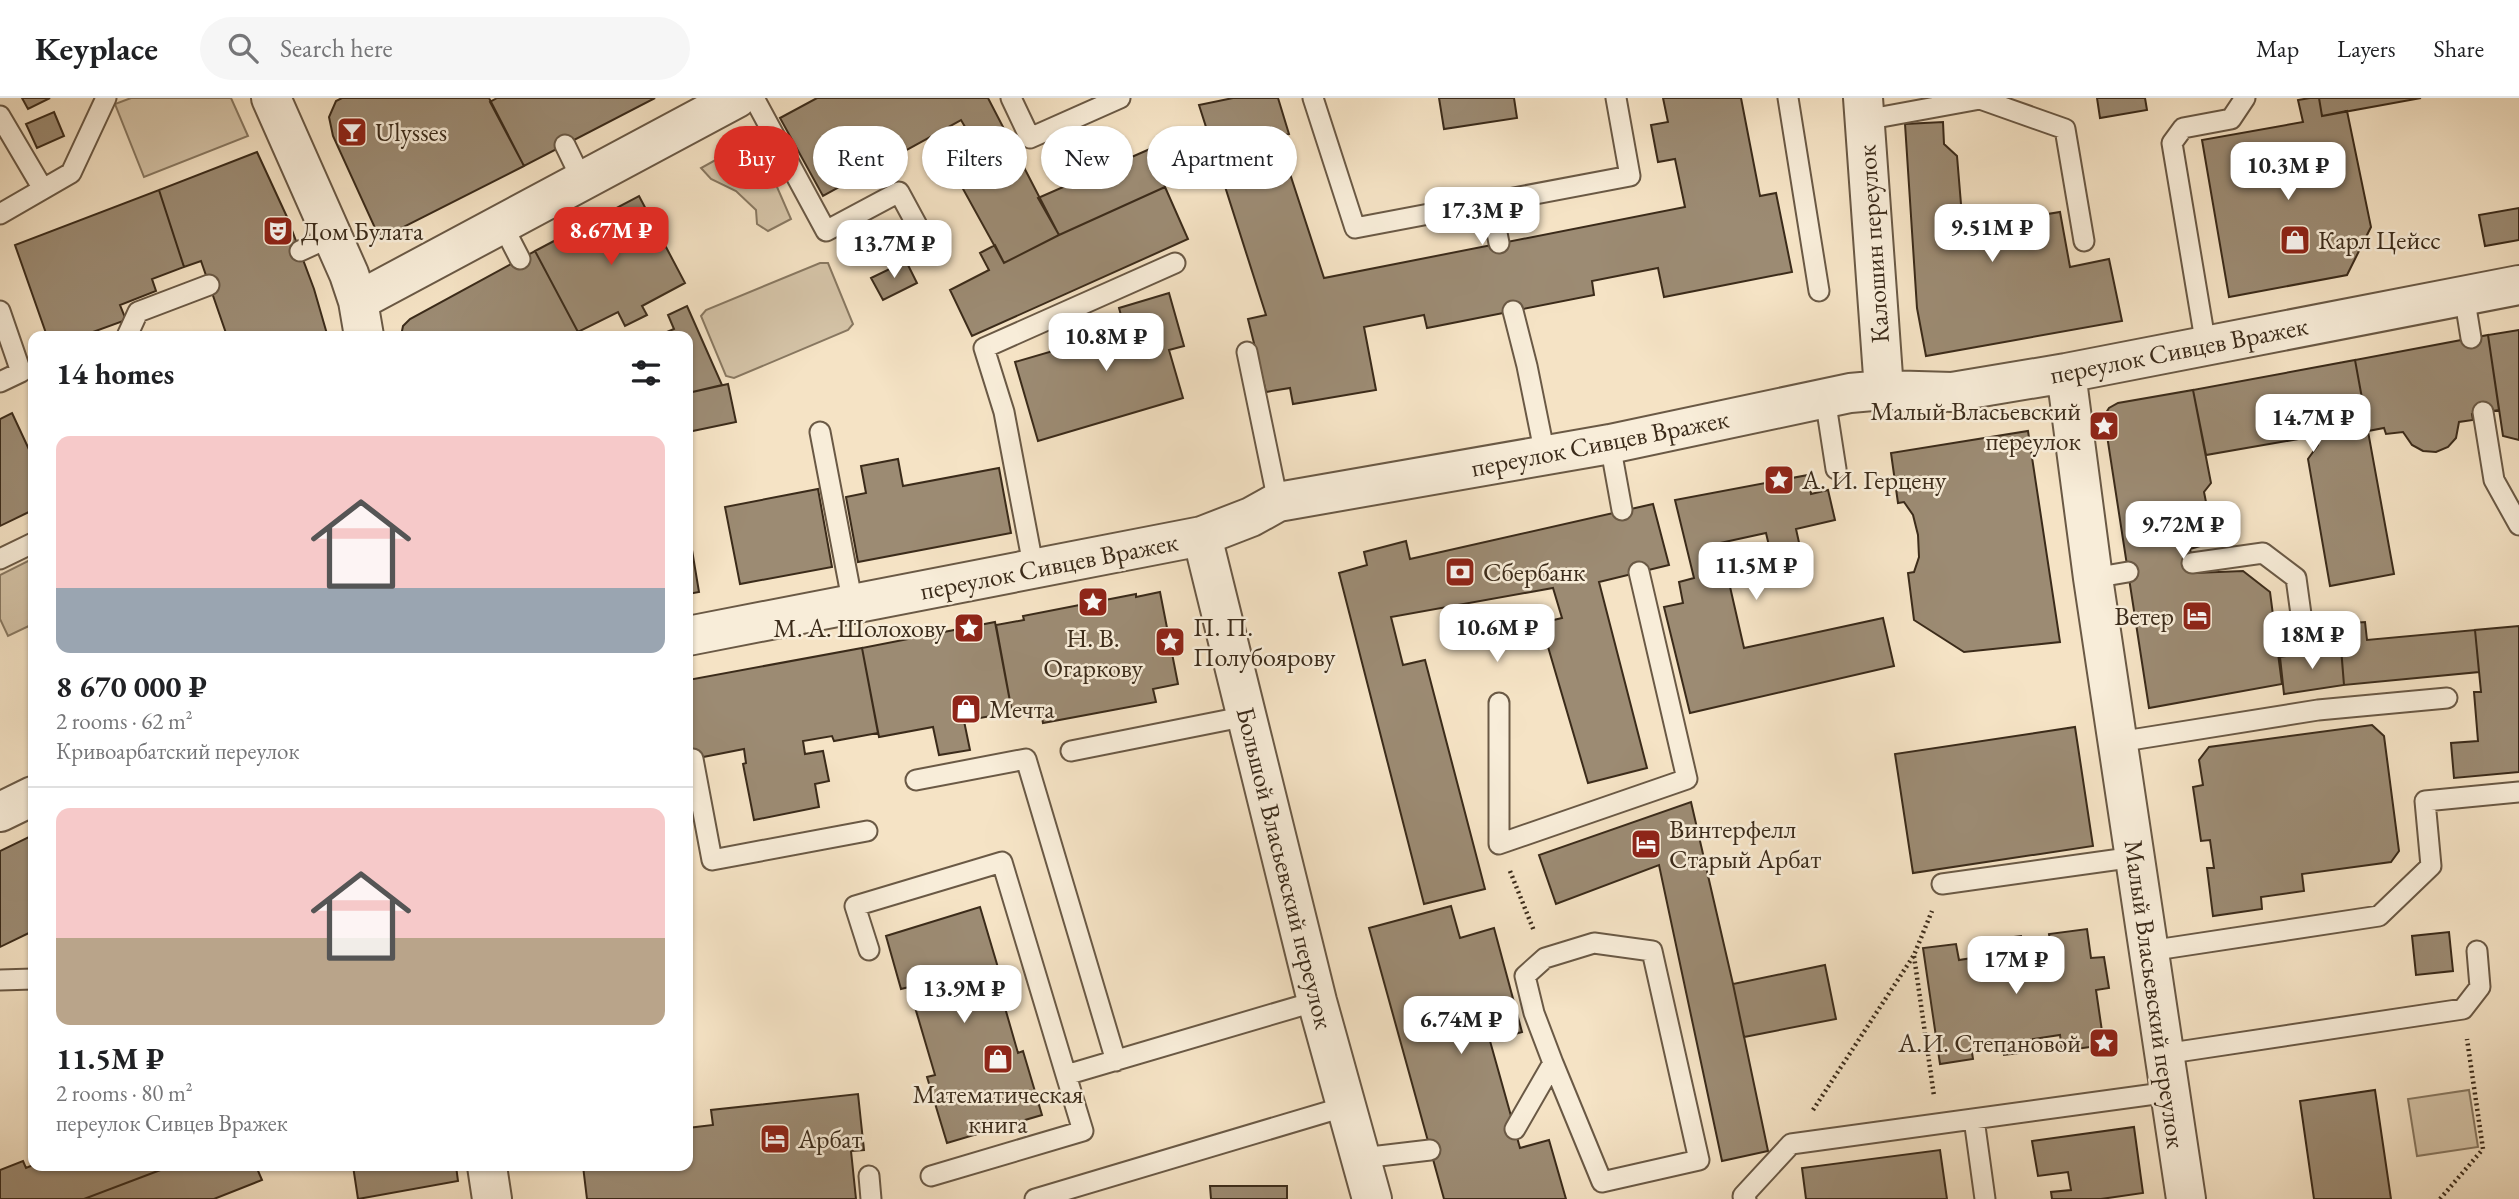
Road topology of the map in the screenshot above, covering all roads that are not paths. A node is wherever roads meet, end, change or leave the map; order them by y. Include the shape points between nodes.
1 (106, 98) edge
2 (271, 98) edge
3 (737, 98) edge
4 (754, 98) edge
5 (1011, 98) edge
6 (1120, 98) edge
7 (1313, 98) edge
8 (1616, 98) edge
9 (1788, 98) edge
10 (2245, 98) edge
11 (1864, 109) edge
12 (0, 116) edge
13 (565, 145) dead end
14 (582, 180) junction
15 (43, 189) junction
16 (1491, 202) junction
17 (0, 214) edge
18 (502, 224) junction
19 (2084, 241) dead end
20 (1499, 243) dead end
21 (932, 253) dead end
22 (520, 259) dead end
23 (1175, 263) dead end
24 (209, 285) dead end
25 (2519, 285) edge
26 (1819, 291) dead end
27 (2464, 295) junction
28 (0, 311) edge
29 (1513, 311) dead end
30 (361, 318) edge
31 (129, 331) edge
32 (2470, 338) dead end
33 (2206, 346) junction
34 (1247, 352) dead end
35 (2066, 373) junction
36 (0, 382) edge
37 (1884, 390) junction
38 (1825, 398) junction
39 (2483, 412) dead end
40 (820, 432) dead end
41 (1610, 444) junction
42 (1545, 455) junction
43 (1836, 469) dead end
44 (1278, 502) junction
45 (1622, 510) dead end
46 (2519, 525) edge
47 (1202, 536) junction
48 (28, 545) edge
49 (0, 559) edge
50 (2192, 563) dead end
51 (1034, 570) junction
52 (1639, 572) dead end
53 (853, 605) junction
54 (693, 635) edge
55 (2304, 636) dead end
56 (2447, 698) dead end
57 (1499, 702) dead end
58 (1247, 716) junction
59 (2118, 742) junction
60 (1072, 751) dead end
61 (693, 764) edge
62 (916, 780) dead end
63 (2519, 792) edge
64 (28, 798) edge
65 (0, 811) edge
66 (867, 831) dead end
67 (2135, 857) junction
68 (1942, 884) road end
69 (869, 950) dead end
70 (2149, 951) junction
71 (2477, 951) dead end
72 (28, 979) edge
73 (0, 980) edge
74 (1317, 1001) junction
75 (2164, 1054) junction
76 (1116, 1061) junction
77 (1553, 1063) junction
78 (1066, 1076) junction
79 (2170, 1092) junction
80 (1347, 1106) junction
81 (1974, 1119) junction
82 (1515, 1129) dead end
83 (1430, 1150) dead end
84 (1362, 1158) junction
85 (489, 1171) edge
86 (869, 1176) dead end
87 (931, 1176) dead end
88 (492, 1199) edge
89 (871, 1199) edge
90 (1035, 1199) edge
91 (1372, 1199) edge
92 (1746, 1199) edge
93 (1985, 1199) edge
94 (2186, 1199) edge

1 - 15 lane via 71,173
2 - 30 street via 316,243
3 - 14 street
4 - 21 lane via 826,231 899,192
5 - 6 lane via 1030,138
7 - 16 lane via 1355,228
8 - 16 lane via 1630,176
9 - 26 lane
10 - 33 lane via 2231,119 2182,128 2172,143
11 - 19 lane via 1980,99 2064,129
11 - 37 street, Калошин переулок
12 - 15 lane
13 - 14 lane
14 - 18 street
15 - 17 lane
16 - 20 lane
18 - 22 lane
18 - 30 street
23 - 51 lane via 984,348 1004,412
24 - 31 lane via 138,312
25 - 27 street, переулок Сивцев Вражек
27 - 32 lane
27 - 33 street, переулок Сивцев Вражек
28 - 36 lane via 22,372
29 - 42 lane
33 - 35 street, переулок Сивцев Вражек
34 - 44 lane
35 - 37 street, переулок Сивцев Вражек via 1952,392
35 - 59 street, Малый Власьевский переулок via 2110,575
37 - 38 street, переулок Сивцев Вражек
38 - 41 street, переулок Сивцев Вражек
38 - 43 lane
39 - 46 lane via 2494,480
40 - 53 lane
41 - 42 street, переулок Сивцев Вражек
41 - 45 lane
42 - 44 street, переулок Сивцев Вражек
44 - 47 street, переулок Сивцев Вражек
47 - 51 street, переулок Сивцев Вражек
47 - 58 street, Большой Власьевский переулок
48 - 49 lane
50 - 55 lane via 2263,553 2296,578
51 - 53 street, переулок Сивцев Вражек
52 - 57 lane via 1687,779 1499,844
53 - 54 street, переулок Сивцев Вражек
56 - 59 lane via 2318,710
58 - 60 lane
58 - 74 street, Большой Власьевский переулок
59 - 67 street, Малый Власьевский переулок
61 - 66 lane via 712,860
62 - 76 lane via 1026,759
63 - 70 lane via 2425,801 2431,866 2379,916
64 - 65 street
67 - 68 lane
67 - 70 street, Малый Власьевский переулок
69 - 78 lane via 855,906 1002,862
70 - 75 street, Малый Власьевский переулок
71 - 75 lane via 2480,987 2463,1009
72 - 73 lane
74 - 76 lane
74 - 80 street, Большой Власьевский переулок
75 - 79 street, Малый Власьевский переулок
76 - 78 lane
77 - 77 lane via 1602,1182 1699,1160 1652,950 1594,943 1545,958 1525,976
77 - 82 lane
78 - 87 lane via 1083,1131
79 - 81 lane
79 - 94 street, Малый Власьевский переулок
80 - 84 street, Большой Власьевский переулок
80 - 90 lane
81 - 92 lane via 1791,1144 1743,1196
81 - 93 lane
83 - 84 lane
84 - 91 street, Большой Власьевский переулок
85 - 88 street
86 - 89 lane

